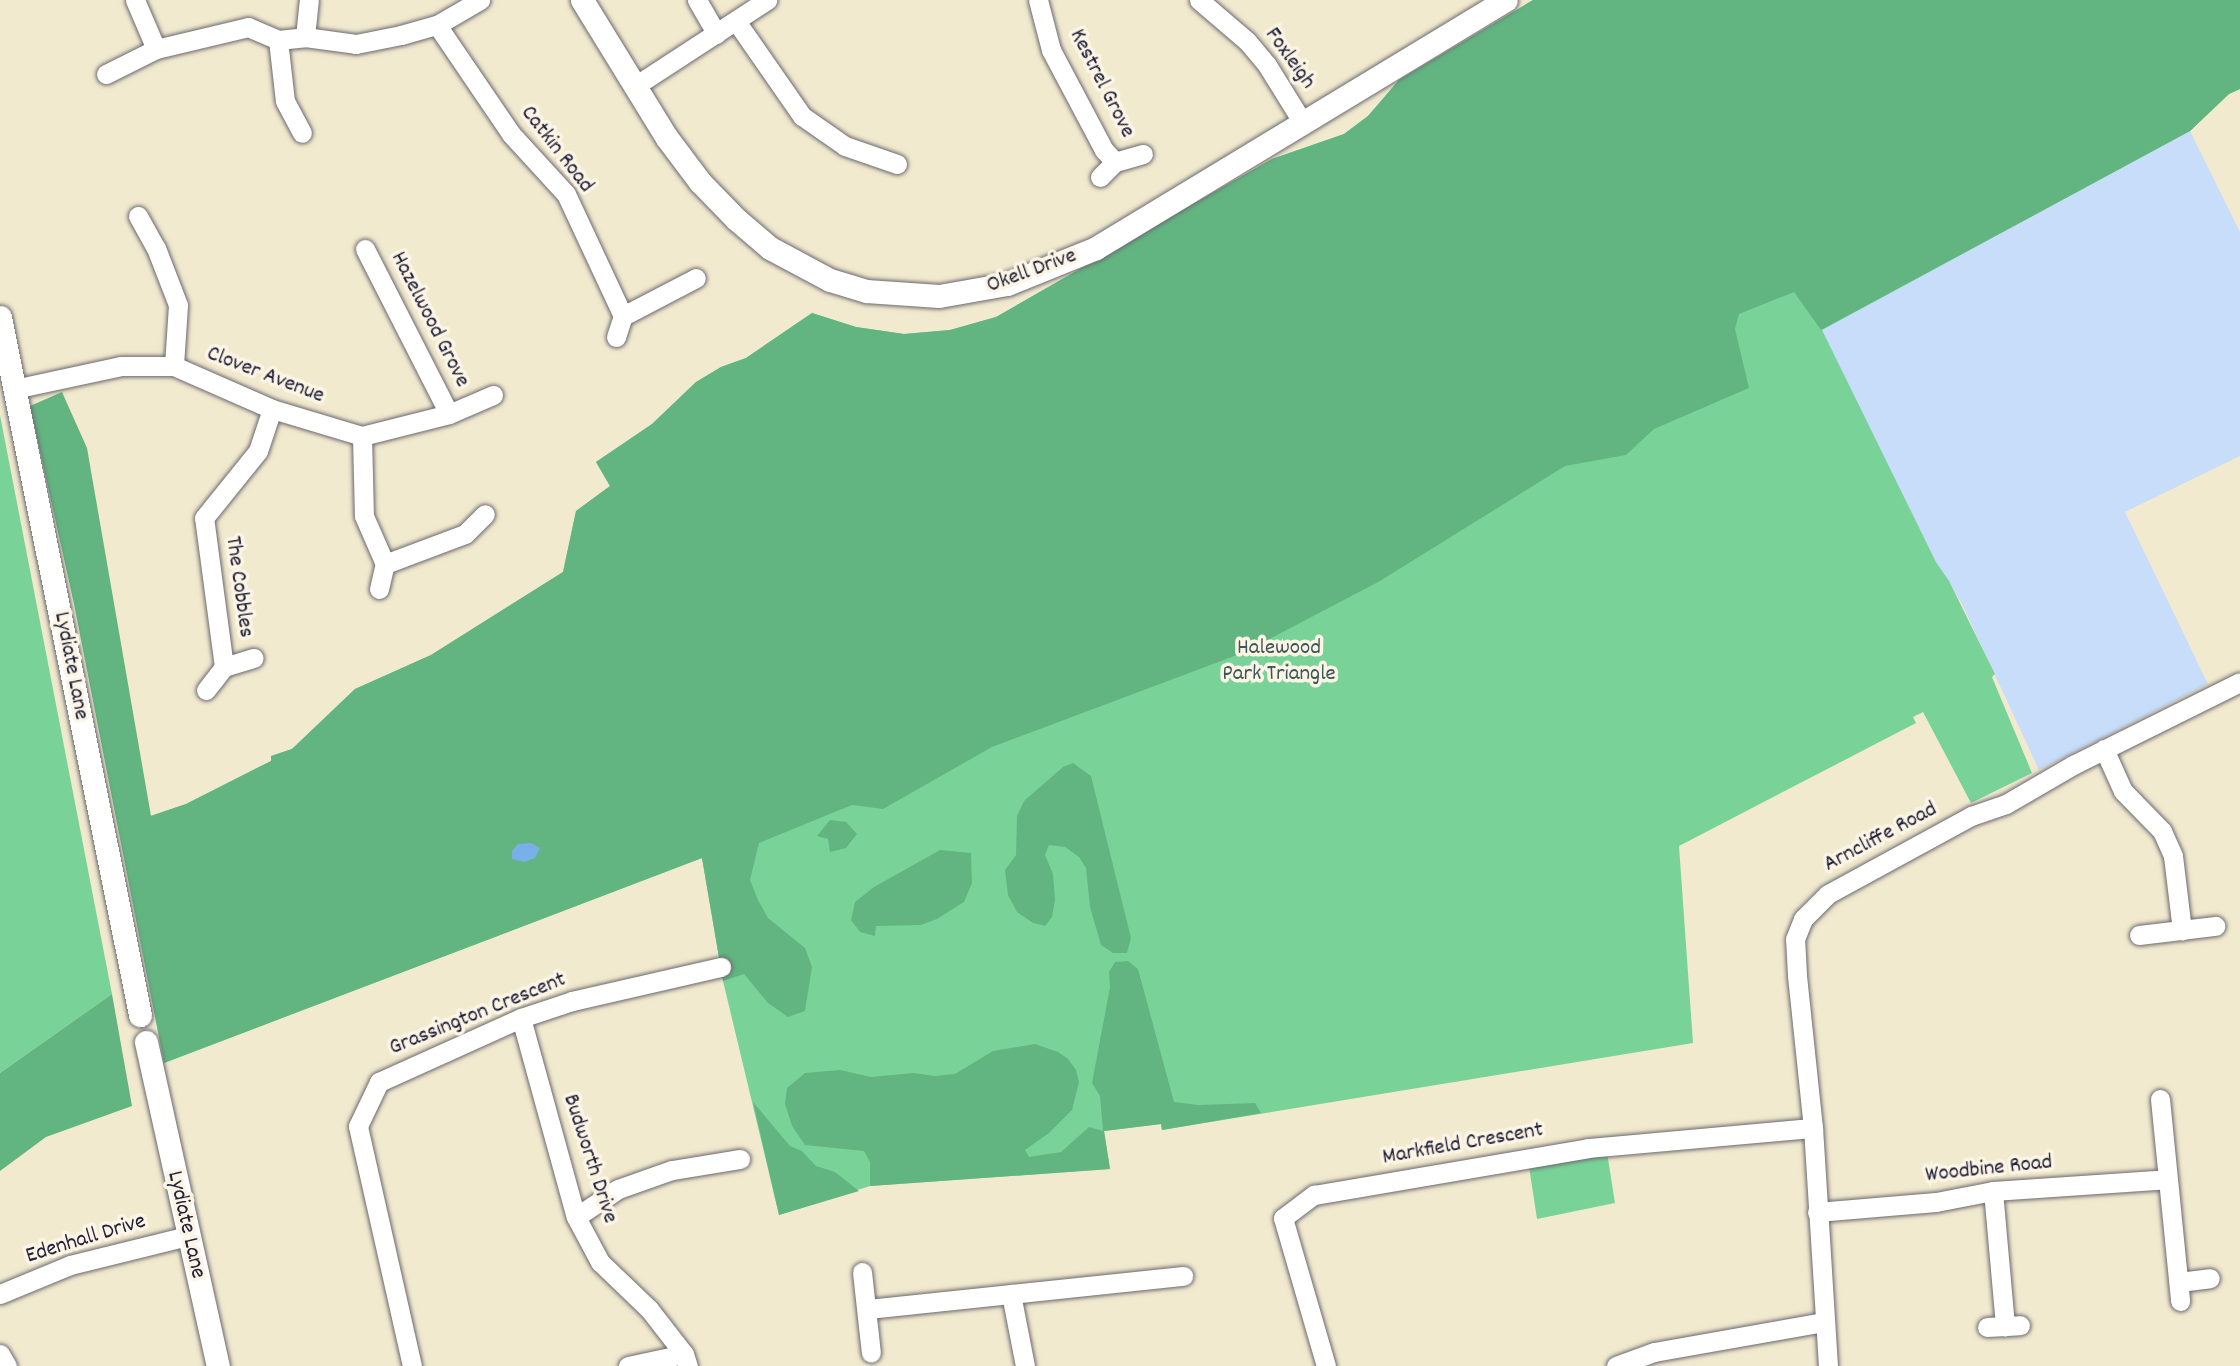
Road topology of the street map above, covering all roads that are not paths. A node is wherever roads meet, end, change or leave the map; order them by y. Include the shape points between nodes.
1 (135, 0) edge
2 (309, 0) edge
3 (480, 0) edge
4 (582, 0) edge
5 (696, 0) edge
6 (767, 0) edge
7 (1038, 0) edge
8 (1199, 0) edge
9 (1506, 0) edge
10 (736, 21) junction
11 (437, 25) junction
12 (717, 34) junction
13 (305, 37) junction
14 (278, 40) junction
15 (156, 48) junction
16 (106, 74) dead end
17 (635, 86) junction
18 (1303, 123) junction
19 (302, 133) dead end
20 (1143, 154) dead end
21 (1115, 162) junction
22 (897, 164) dead end
23 (1100, 177) dead end
24 (138, 216) dead end
25 (365, 249) dead end
26 (696, 278) dead end
27 (623, 316) junction
28 (0, 317) edge
29 (616, 337) dead end
30 (174, 366) junction
31 (14, 389) junction
32 (494, 395) dead end
33 (272, 409) junction
34 (449, 414) junction
35 (362, 436) junction
36 (485, 514) dead end
37 (385, 564) junction
38 (379, 589) dead end
39 (254, 658) dead end
40 (224, 667) junction
41 (2240, 682) edge
42 (206, 690) dead end
43 (2104, 749) junction
44 (2215, 926) dead end
45 (2182, 930) junction
46 (2139, 935) dead end
47 (721, 967) dead end
48 (140, 1015) dead end
49 (521, 1018) junction
50 (146, 1042) dead end
51 (2160, 1099) dead end
52 (1813, 1128) junction
53 (740, 1159) dead end
54 (2167, 1179) junction
55 (1993, 1191) junction
56 (1816, 1212) junction
57 (576, 1217) junction
58 (187, 1236) junction
59 (862, 1272) dead end
60 (1184, 1276) dead end
61 (2210, 1278) dead end
62 (0, 1294) edge
63 (1011, 1294) junction
64 (868, 1309) junction
65 (1824, 1322) junction
66 (2004, 1326) dead end
67 (871, 1353) dead end
68 (0, 1354) edge
69 (686, 1360) edge
70 (7, 1366) edge
71 (218, 1366) edge
72 (412, 1366) edge
73 (628, 1366) edge
74 (1025, 1366) edge
75 (1326, 1366) edge
76 (1616, 1366) edge
77 (1828, 1366) edge

1 - 15 street
2 - 13 street
3 - 11 street
4 - 17 street, Okell Drive
5 - 12 street
6 - 10 street
7 - 21 street, Kestrel Grove via 1051,50 1104,150
8 - 18 street, Foxleigh via 1268,65
9 - 18 street, Okell Drive
10 - 12 street
10 - 22 street via 802,116 845,146
11 - 13 street via 356,44
11 - 27 street, Catkin Road via 511,134 566,194
12 - 17 street
13 - 14 street
14 - 15 street via 248,27
14 - 19 street via 285,101
15 - 16 street
17 - 18 street, Okell Drive via 700,182 770,248 830,280 903,296 973,292 1049,269 1143,221
20 - 21 street, Kestrel Grove
21 - 23 street
24 - 30 street via 178,305
25 - 34 street, Hazelwood Grove
26 - 27 street
27 - 29 street
28 - 31 street, Lydiate Lane
30 - 31 street, Clover Avenue via 121,366
30 - 33 street, Clover Avenue
31 - 48 street, Lydiate Lane
32 - 34 street
33 - 35 street, Clover Avenue
33 - 40 street, The Cobbles via 258,451 204,518
34 - 35 street
35 - 37 street via 364,516
36 - 37 street via 465,534
37 - 38 street
39 - 40 street
40 - 42 street
41 - 43 street, Arncliffe Road
43 - 45 street via 2123,791 2162,831 2173,856
43 - 52 street, Arncliffe Road via 1828,894 1803,919 1795,939
44 - 45 street
45 - 46 street
47 - 49 street, Grassington Crescent via 572,1000
49 - 57 street, Budworth Drive
49 - 72 street, Grassington Crescent via 379,1082 358,1126
50 - 58 street, Lydiate Lane
51 - 54 street
52 - 56 street, Arncliffe Road
52 - 75 street, Markfield Crescent via 1588,1148 1314,1195 1283,1218
53 - 57 street via 672,1170 618,1189
54 - 55 street, Woodbine Road
54 - 61 street via 2179,1291
55 - 56 street, Woodbine Road via 1936,1202
55 - 66 street
56 - 65 street, Arncliffe Road
57 - 69 street, Budworth Drive via 600,1262 649,1309
58 - 62 street, Edenhall Drive via 70,1265
58 - 71 street, Lydiate Lane
59 - 64 street
60 - 63 street
63 - 64 street
63 - 74 street
64 - 67 street
65 - 76 street via 1654,1352
65 - 77 street, Arncliffe Road
68 - 70 street
69 - 73 street

